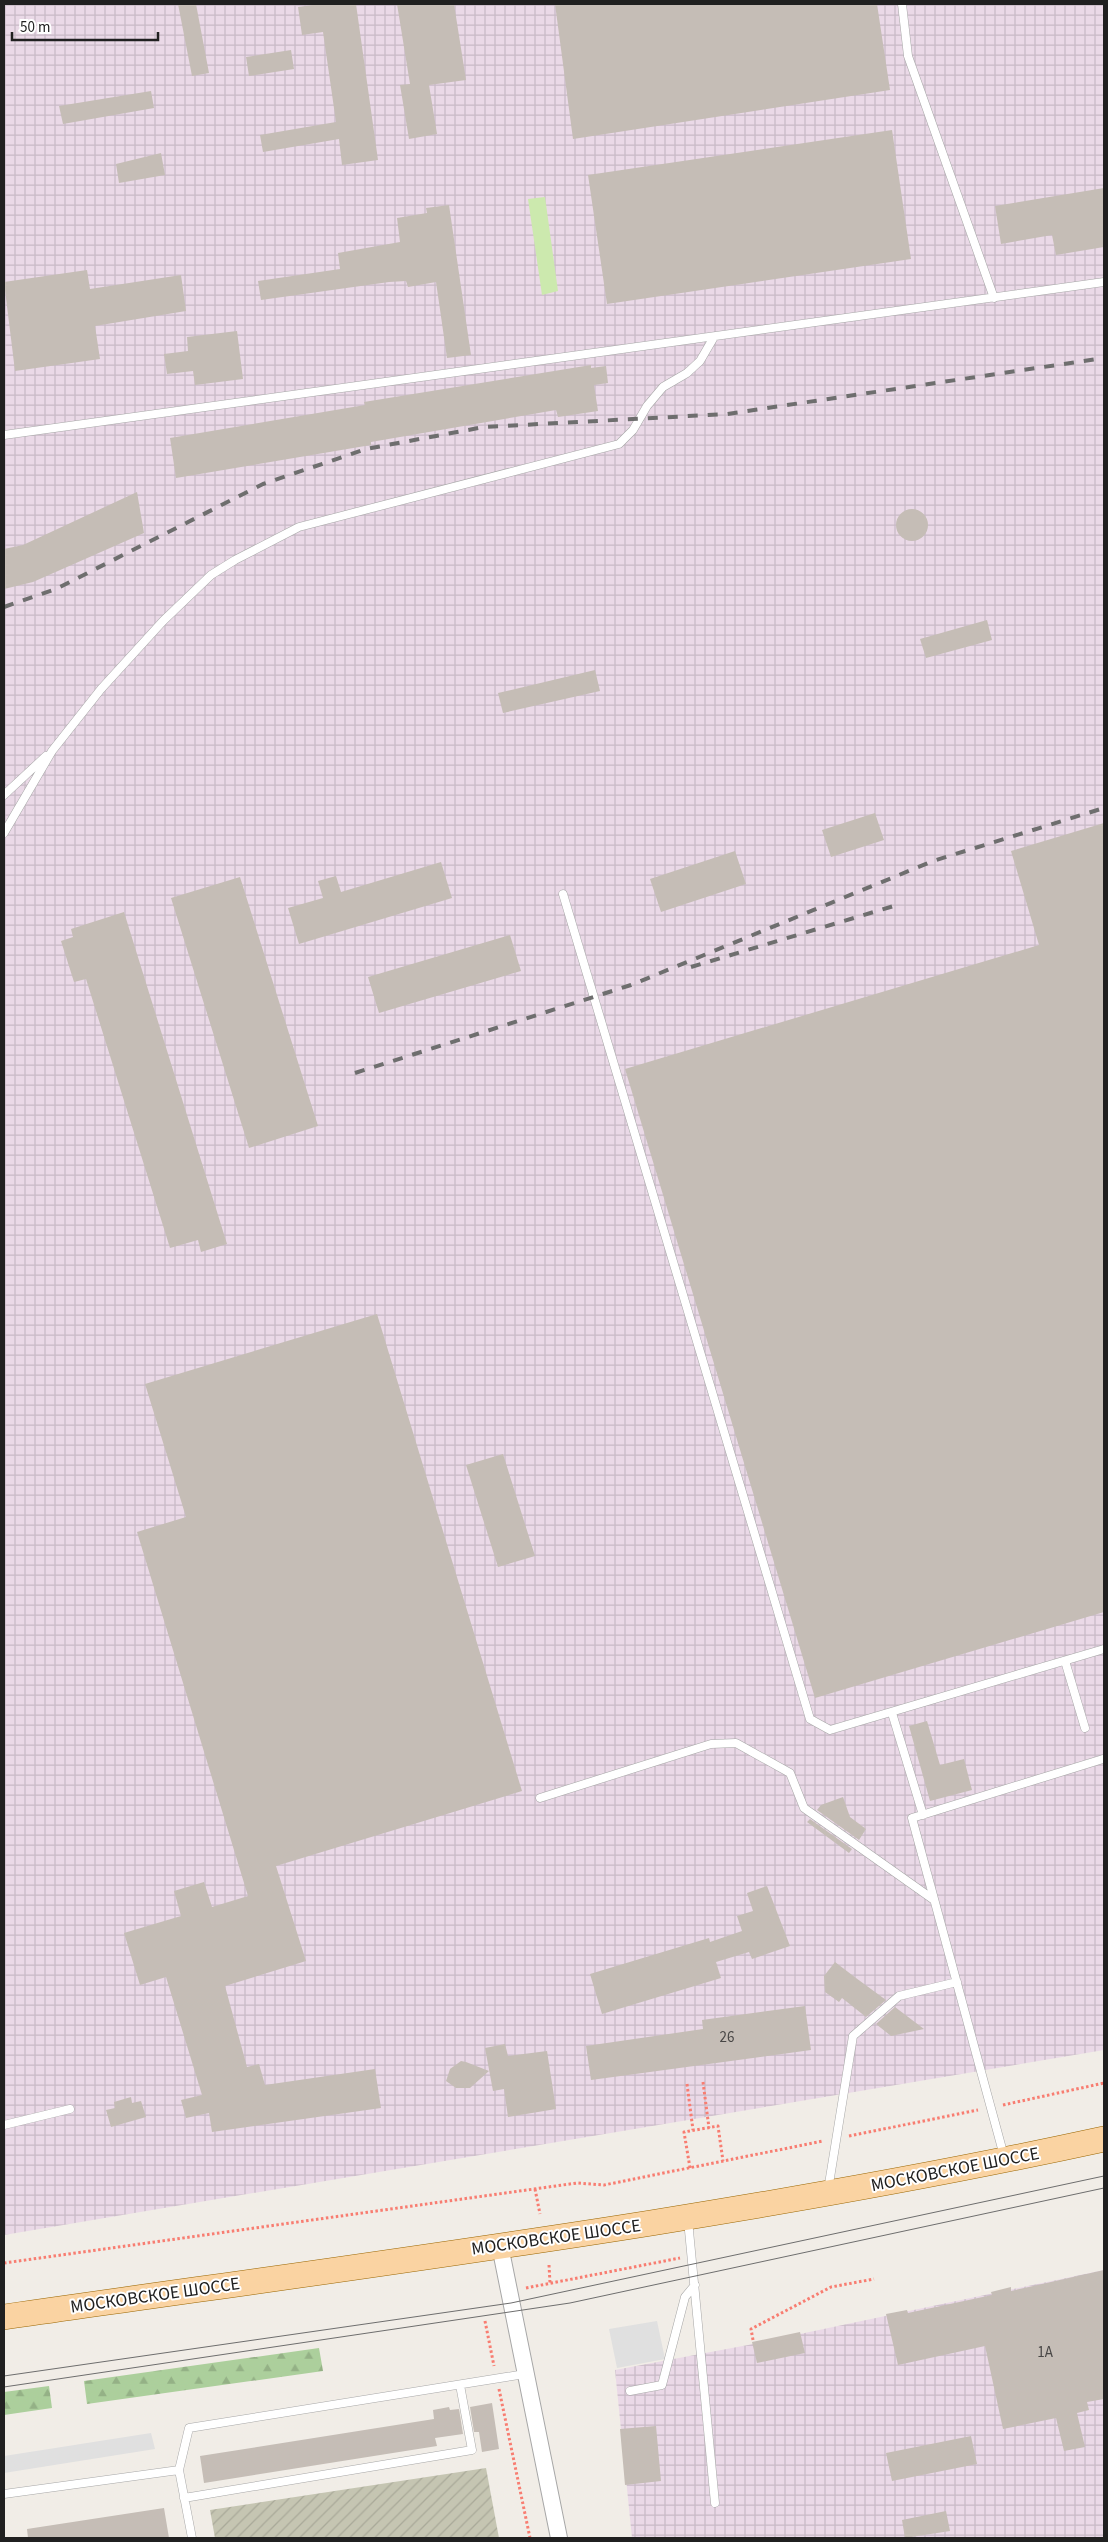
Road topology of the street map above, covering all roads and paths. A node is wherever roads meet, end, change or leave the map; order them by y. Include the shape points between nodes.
1 (902, 4) edge
2 (1104, 282) edge
3 (994, 298) junction
4 (714, 337) junction
5 (4, 435) edge
6 (52, 751) junction
7 (4, 795) edge
8 (4, 833) edge
9 (563, 894) dead end
10 (1104, 1649) edge
11 (1065, 1661) junction
12 (892, 1713) junction
13 (1085, 1728) dead end
14 (1103, 1759) edge
15 (540, 1798) dead end
16 (923, 1815) junction
17 (934, 1900) junction
18 (957, 1982) junction
19 (703, 2082) dead end
20 (1104, 2083) edge
21 (687, 2084) dead end
22 (991, 2107) junction
23 (70, 2109) dead end
24 (4, 2125) edge
25 (709, 2128) junction
26 (693, 2130) junction
27 (836, 2138) junction
28 (1104, 2139) edge
29 (723, 2161) junction
30 (1006, 2161) junction
31 (690, 2168) junction
32 (535, 2189) junction
33 (827, 2194) junction
34 (540, 2214) dead end
35 (688, 2218) junction
36 (500, 2246) junction
37 (692, 2256) junction
38 (4, 2263) edge
39 (549, 2265) dead end
40 (874, 2279) dead end
41 (550, 2283) junction
42 (695, 2285) junction
43 (509, 2292) junction
44 (4, 2317) edge
45 (485, 2321) dead end
46 (753, 2340) dead end
47 (526, 2374) junction
48 (497, 2379) junction
49 (460, 2385) junction
50 (630, 2391) dead end
51 (178, 2470) junction
52 (4, 2494) edge
53 (184, 2498) junction
54 (715, 2503) dead end
55 (192, 2538) edge
56 (530, 2538) edge
57 (559, 2538) edge

1 - 3 lane via 908,56
2 - 3 lane
3 - 4 lane
4 - 5 lane
4 - 6 lane via 700,361 687,374 663,386 633,430 619,444 300,527 235,560 211,576 163,621 101,689
6 - 7 lane
6 - 8 lane
9 - 12 lane via 810,1719 830,1730
10 - 11 lane
11 - 12 lane
11 - 13 lane
12 - 16 lane
14 - 16 lane
15 - 17 lane via 712,1744 736,1743 790,1773 804,1808
16 - 17 lane via 912,1818
17 - 18 lane
18 - 22 lane
18 - 27 lane via 900,1996 853,2036
19 - 25 path
20 - 22 path
21 - 26 path
22 - 27 path
22 - 30 lane
23 - 24 lane
25 - 26 path
25 - 29 path via 718,2126
26 - 31 path via 684,2132
27 - 29 path
27 - 33 lane
28 - 30 main road, МОСКОВСКОЕ ШОССЕ
29 - 31 path
30 - 33 main road, МОСКОВСКОЕ ШОССЕ
31 - 32 path via 604,2185 577,2183
32 - 34 path
32 - 38 path
33 - 35 main road, МОСКОВСКОЕ ШОССЕ
35 - 36 main road, МОСКОВСКОЕ ШОССЕ
35 - 37 lane
36 - 43 street
36 - 44 main road, МОСКОВСКОЕ ШОССЕ
37 - 41 path
37 - 42 lane
39 - 41 path
40 - 46 path via 831,2287 751,2329
41 - 43 path
42 - 50 lane via 685,2297 662,2385
42 - 54 lane
43 - 47 street
45 - 48 path
47 - 48 lane
47 - 57 street
48 - 49 lane
48 - 56 path
49 - 51 lane via 188,2428
49 - 53 lane via 472,2450
51 - 52 lane
51 - 53 lane
53 - 55 lane

